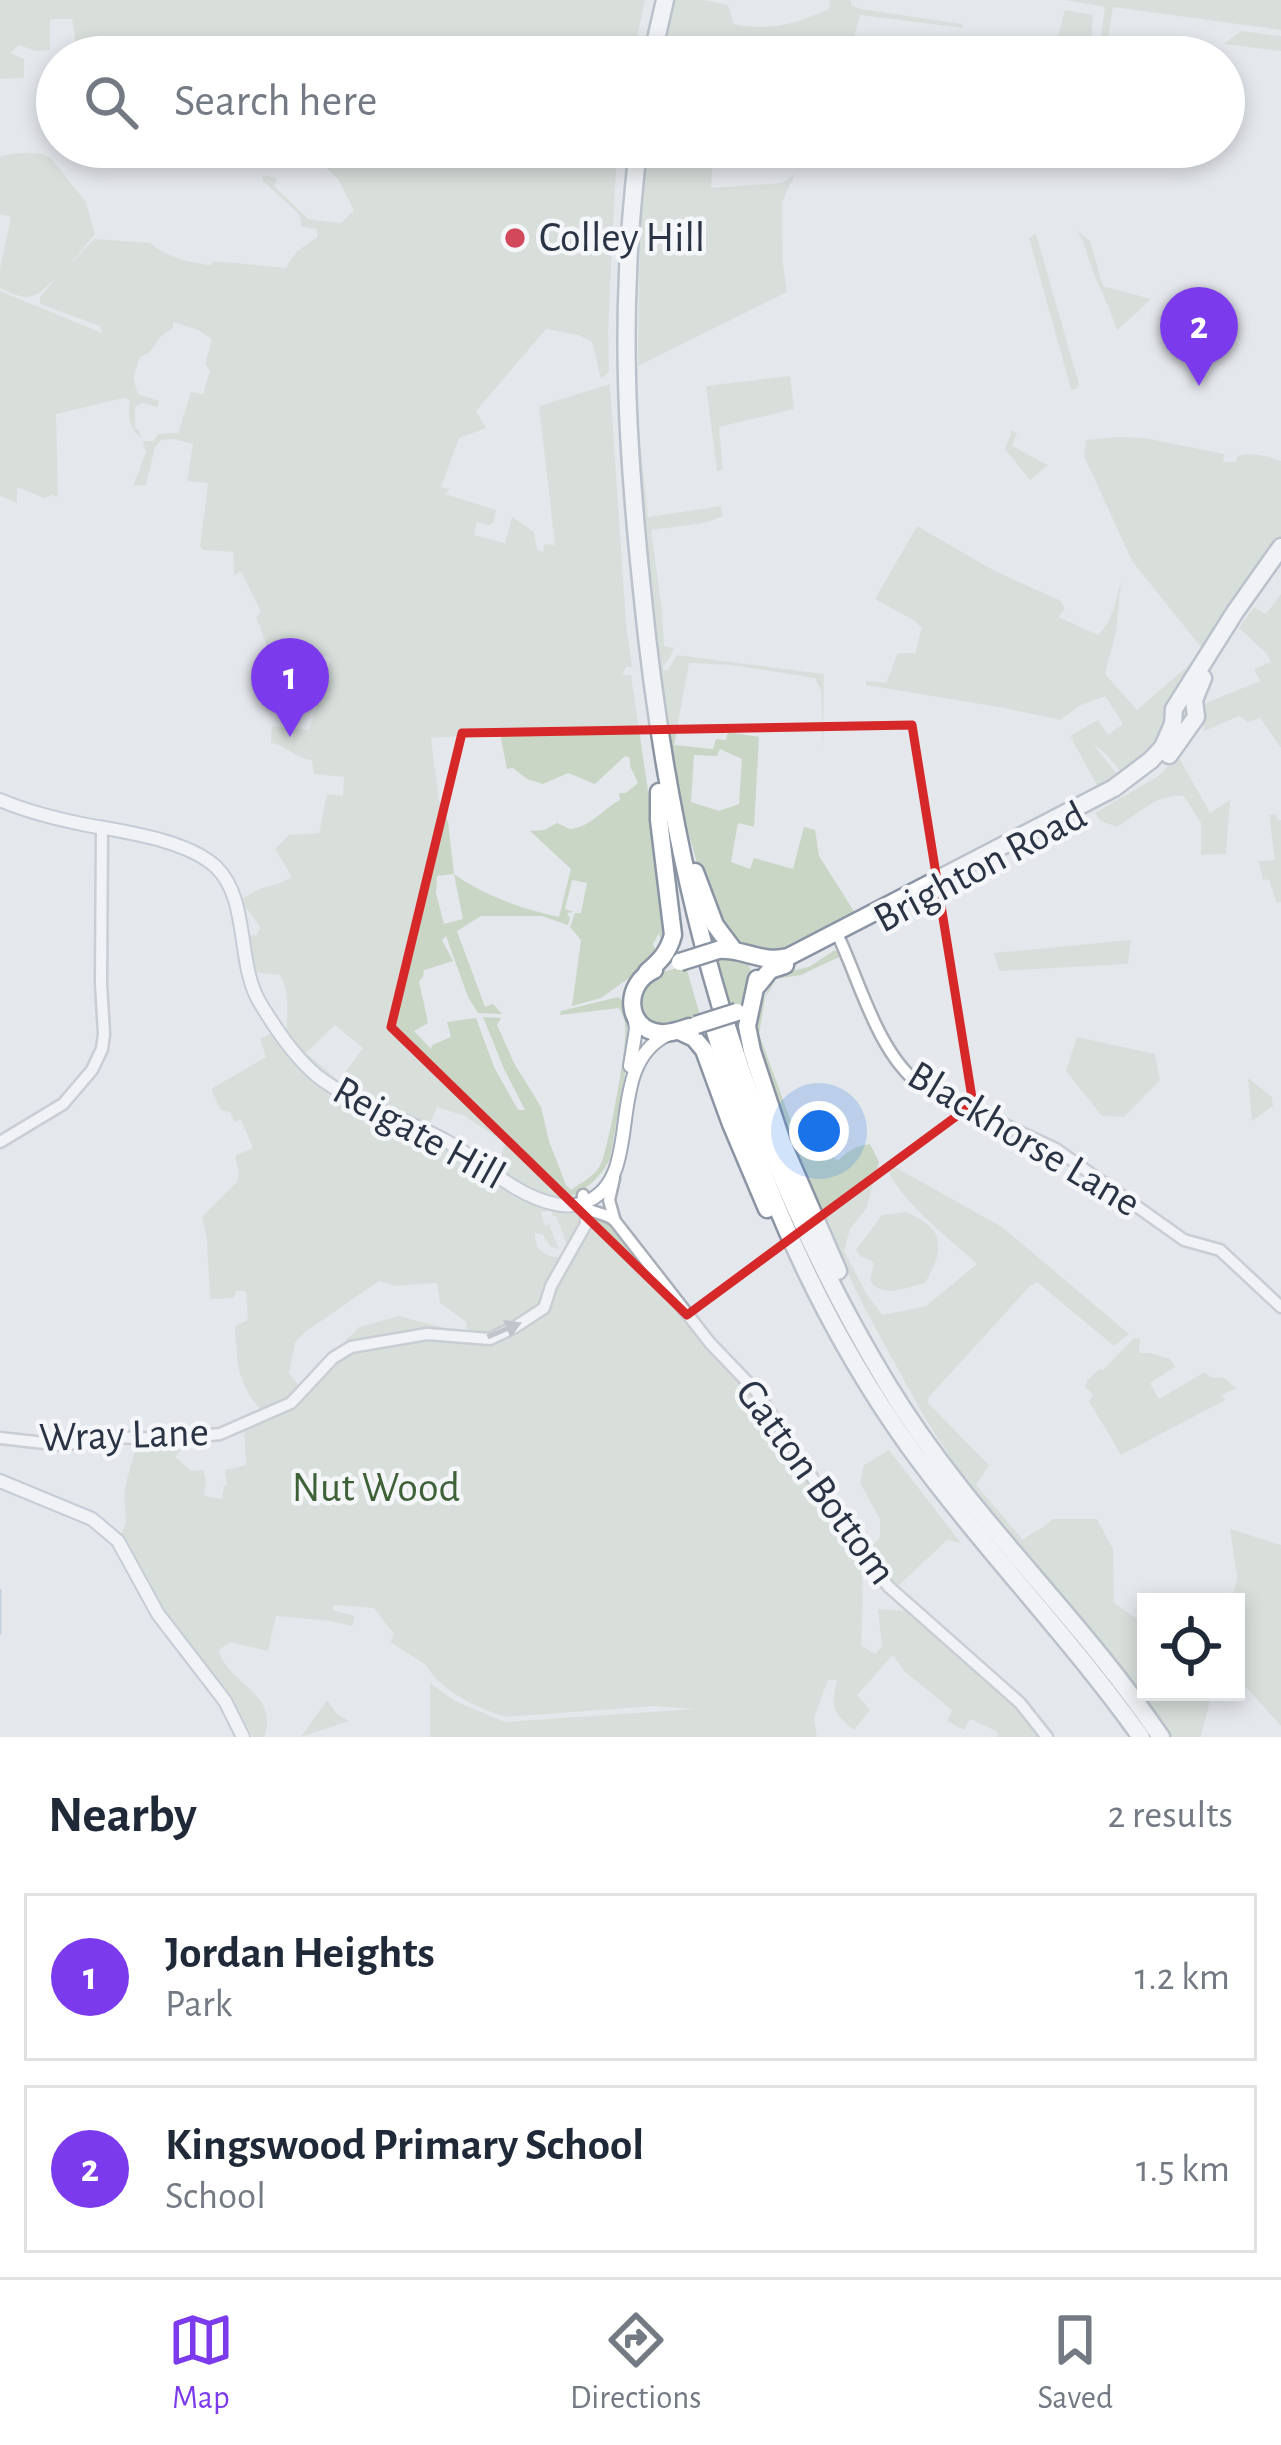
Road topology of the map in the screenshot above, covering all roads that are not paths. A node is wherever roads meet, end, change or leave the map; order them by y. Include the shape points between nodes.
1 (654, 0) edge
2 (664, 0) edge
3 (646, 36) edge
4 (656, 36) edge
5 (626, 168) edge
6 (636, 168) edge
7 (1281, 547) edge
8 (1281, 558) edge
9 (1182, 717) junction
10 (664, 792) junction
11 (0, 800) edge
12 (102, 827) junction
13 (840, 940) junction
14 (731, 951) junction
15 (794, 963) junction
16 (647, 973) junction
17 (749, 1003) junction
18 (634, 1014) junction
19 (682, 1030) junction
20 (631, 1091) junction
21 (0, 1142) edge
22 (609, 1200) junction
23 (589, 1209) junction
24 (615, 1221) junction
25 (1281, 1307) edge
26 (0, 1438) edge
27 (0, 1481) edge
28 (1001, 1541) junction
29 (244, 1737) edge
30 (1047, 1737) edge
31 (1129, 1737) edge
32 (1141, 1737) edge
33 (1161, 1737) edge

1 - 3 highway
2 - 4 highway
5 - 10 highway via 616,318 621,460 634,610
6 - 10 highway via 629,413
7 - 9 highway, Brighton Road via 1235,612
8 - 9 highway, Brighton Road
9 - 13 highway, Brighton Road via 1168,758 1131,788
9 - 14 highway, Brighton Road via 1151,760 1062,817 788,957
10 - 14 highway
10 - 16 highway via 658,820 673,935
10 - 28 highway via 718,1005 792,1202 890,1387
10 - 32 highway via 683,912 718,1044 814,1287 907,1442
11 - 12 main road, Reigate Hill
12 - 21 street via 100,1055 63,1104
12 - 23 main road, Reigate Hill via 182,848 217,868 236,902 255,994 318,1076 447,1141 512,1185
13 - 15 highway, Brighton Road
13 - 25 street, Blackhorse Lane via 908,1076 1056,1149 1184,1240 1220,1250
14 - 16 highway, Brighton Road, bridge
14 - 17 highway via 754,966
15 - 17 highway via 766,979
15 - 17 highway, Brighton Road via 770,970
16 - 18 highway via 633,989
17 - 19 highway, Brighton Road, bridge
17 - 28 highway via 748,1036 771,1112 833,1262 914,1409
18 - 19 highway via 652,1031
18 - 23 main road via 615,1149
19 - 20 main road via 641,1056
19 - 31 highway via 704,1050 778,1234 872,1409
20 - 22 street
20 - 23 main road via 617,1162
22 - 23 street
22 - 24 street
23 - 24 street, Gatton Bottom
26 -> 23 street, Wray Lane via 62,1445 220,1434 291,1403 345,1350 427,1334 502,1334 544,1308
24 - 30 street, Gatton Bottom via 756,1391 862,1556
27 - 29 main road via 92,1519 118,1541
28 - 33 highway

